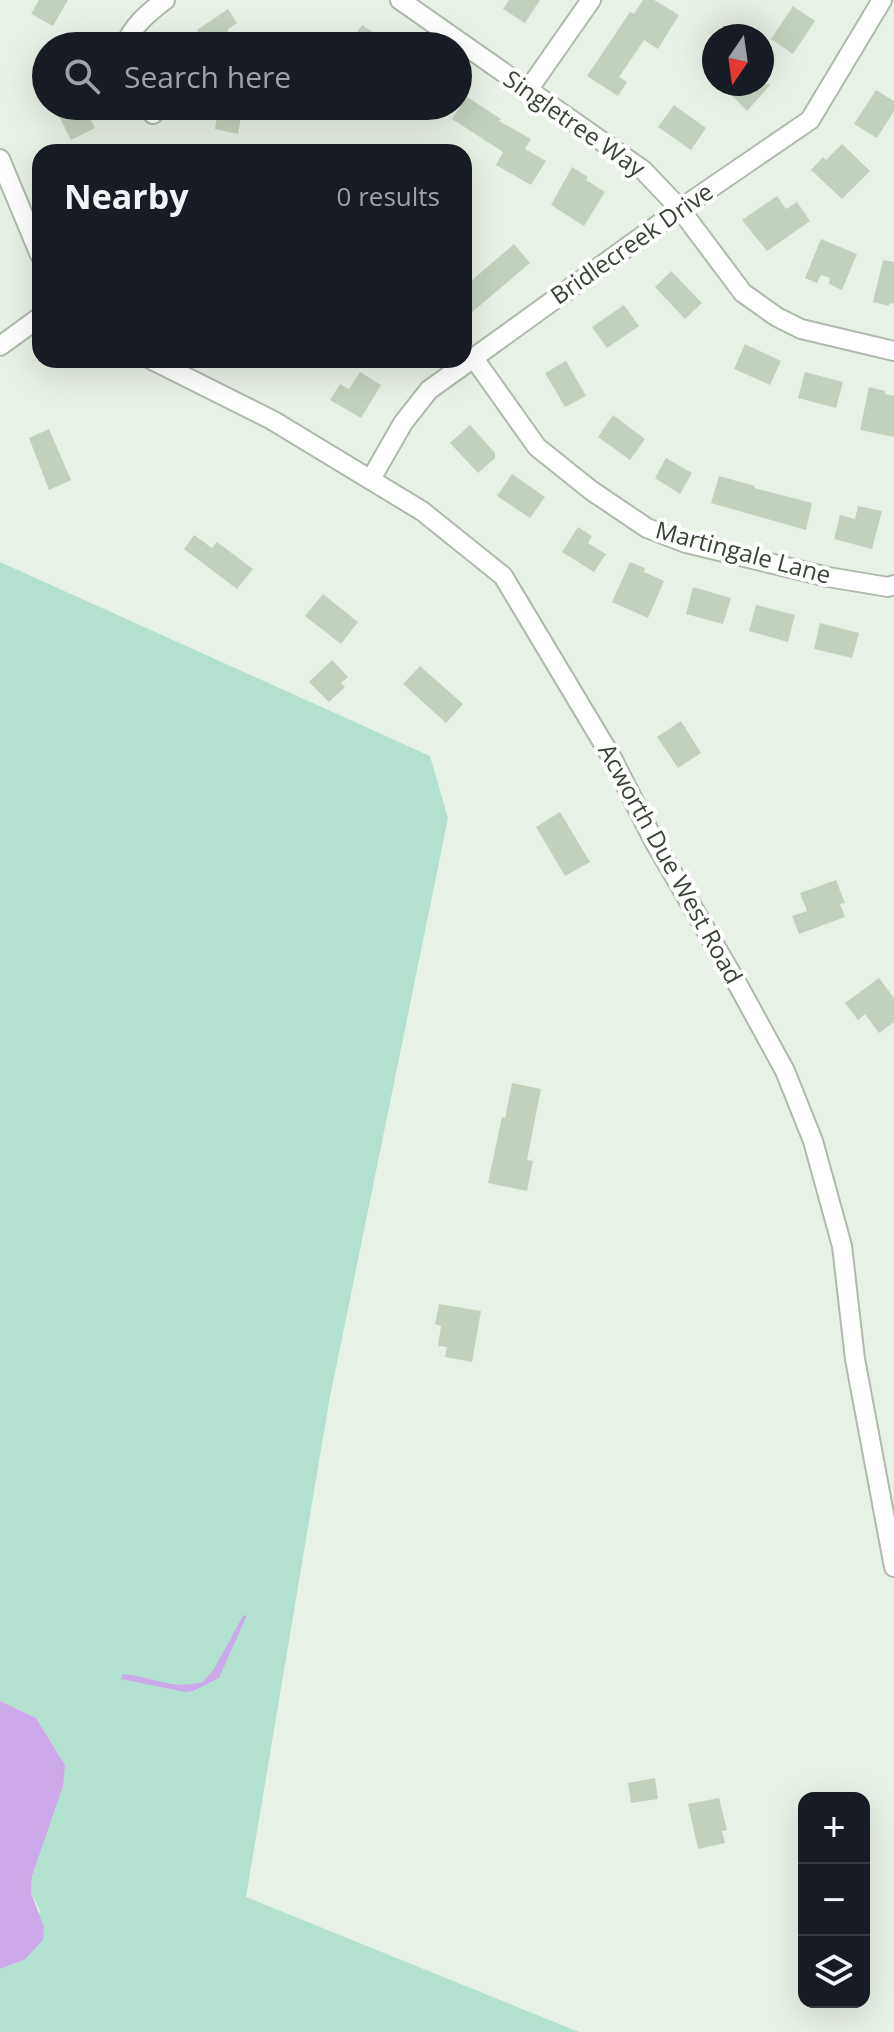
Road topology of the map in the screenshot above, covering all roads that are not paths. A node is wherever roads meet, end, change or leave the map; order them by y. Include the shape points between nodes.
1 (165, 0) edge
2 (400, 0) edge
3 (591, 0) edge
4 (882, 0) edge
5 (132, 32) edge
6 (446, 32) edge
7 (472, 51) edge
8 (528, 90) junction
9 (0, 159) edge
10 (680, 209) junction
11 (32, 236) edge
12 (32, 323) edge
13 (0, 346) edge
14 (894, 351) edge
15 (473, 357) joint
16 (168, 368) edge
17 (458, 368) edge
18 (371, 479) junction
19 (894, 585) edge
20 (894, 1567) edge

1 - 5 street
2 - 6 street, Singletree Way
3 - 8 street
4 - 10 street, Bridlecreek Drive via 810,120
7 - 8 street, Singletree Way
8 - 10 street, Singletree Way via 643,170
9 - 11 street
10 - 14 street, Singletree Way via 743,293 777,317 801,329
10 - 15 street, Bridlecreek Drive
12 - 13 street
15 - 19 street, Martingale Lane via 537,447 647,528 686,543 828,577
16 - 18 street, Acworth Due West Road via 272,420
17 - 18 street, Bridlecreek Drive via 429,390 403,423
18 - 20 street, Acworth Due West Road via 422,511 503,576 612,758 785,1071 813,1141 837,1225 855,1359

